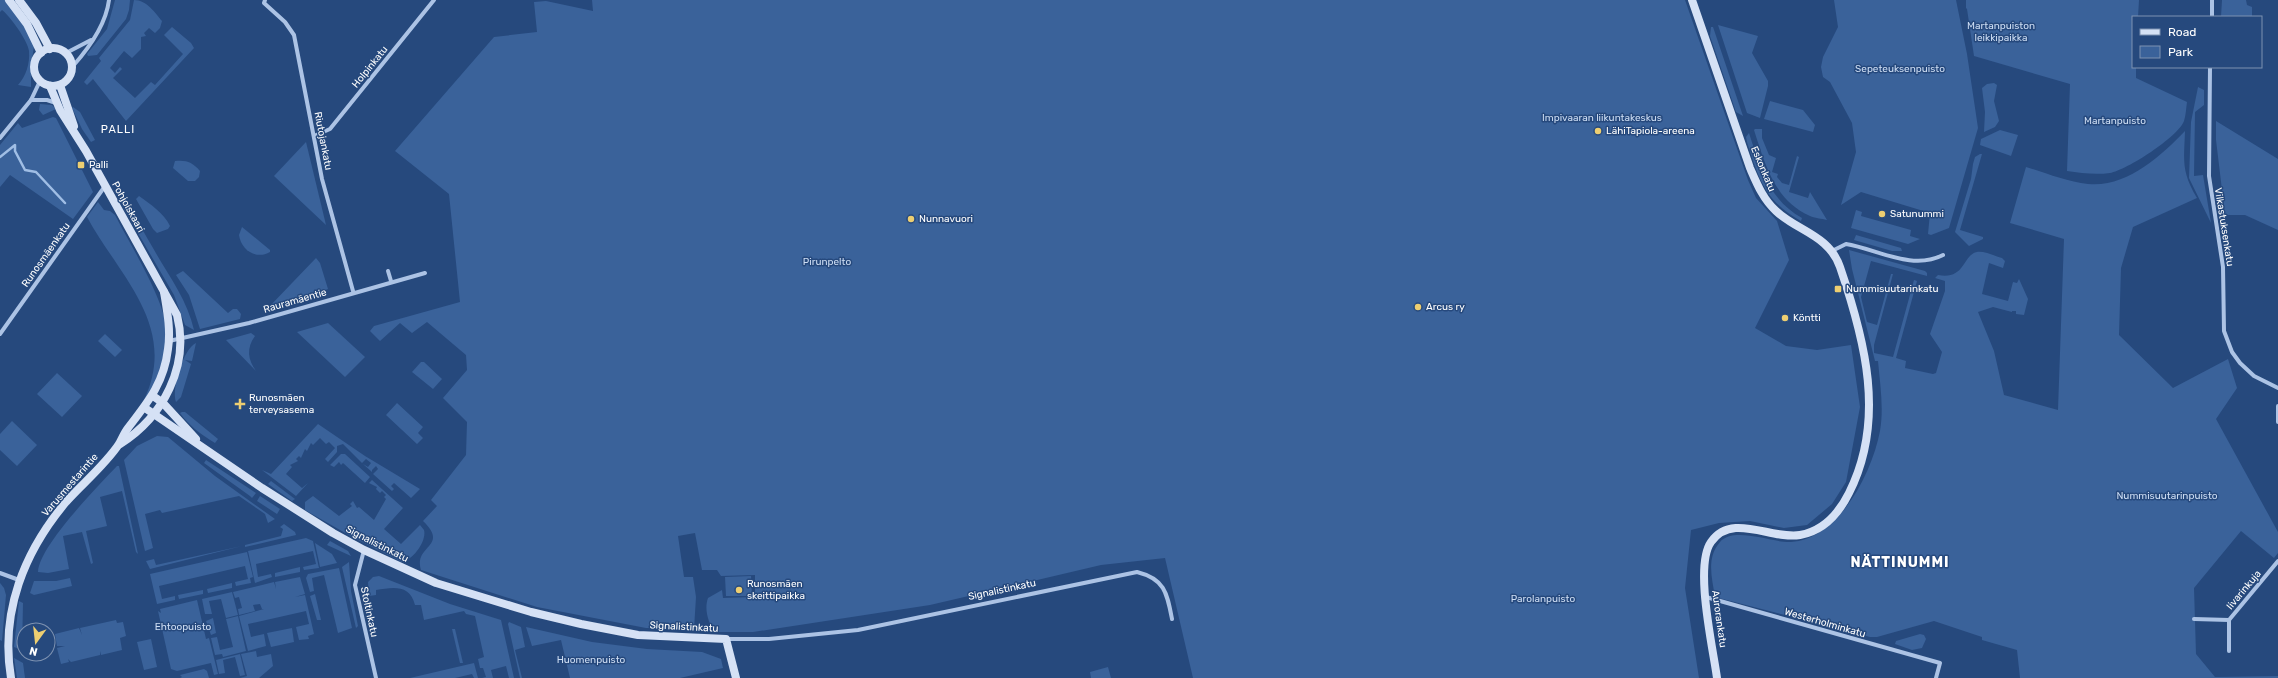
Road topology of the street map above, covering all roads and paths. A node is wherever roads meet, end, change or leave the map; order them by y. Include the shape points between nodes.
1 (9, 0) edge
2 (19, 0) edge
3 (109, 0) edge
4 (434, 0) edge
5 (1692, 0) edge
6 (2212, 0) edge
7 (264, 1) edge
8 (2212, 16) edge
9 (92, 39) junction
10 (50, 49) junction
11 (40, 53) junction
12 (66, 53) junction
13 (73, 66) junction
14 (2210, 68) edge
15 (40, 82) junction
16 (50, 86) junction
17 (60, 86) junction
18 (31, 100) junction
19 (58, 105) junction
20 (75, 132) junction
21 (314, 136) junction
22 (0, 138) edge
23 (105, 186) junction
24 (1832, 251) junction
25 (1943, 255) dead end
26 (388, 271) dead end
27 (425, 273) dead end
28 (391, 281) junction
29 (164, 292) junction
30 (353, 292) junction
31 (0, 334) edge
32 (182, 338) junction
33 (169, 341) junction
34 (2278, 388) edge
35 (153, 396) junction
36 (162, 403) junction
37 (2278, 406) edge
38 (145, 408) junction
39 (154, 415) junction
40 (2278, 422) edge
41 (119, 445) junction
42 (203, 447) junction
43 (364, 550) junction
44 (2278, 561) edge
45 (0, 573) edge
46 (19, 580) junction
47 (1706, 597) junction
48 (1172, 619) dead end
49 (2194, 619) dead end
50 (2229, 620) junction
51 (726, 639) junction
52 (2229, 651) dead end
53 (11, 678) edge
54 (376, 678) edge
55 (736, 678) edge
56 (1716, 678) edge
57 (1936, 678) edge

1 - 11 street via 27,24
2 - 10 street via 36,23
3 - 9 street via 106,14
4 - 21 street, Holpinkatu via 330,129
5 - 24 street, Eskonkatu via 1760,192 1781,216 1813,234
6 - 8 street
7 - 21 street, Riutojankatu via 294,35
9 - 12 street
9 - 13 street
10 - 11 street
10 - 12 street via 60,49
11 - 15 street via 34,67
12 - 13 street
13 - 17 street via 70,78
14 - 34 street, Vilkastuksenkatu via 2208,176 2223,267 2224,331 2232,352 2240,363 2254,376
15 - 16 street
15 - 18 street
16 - 17 street
16 - 19 street, Pohjoiskaari
17 - 20 street, Pohjoiskaari
18 - 19 street via 47,100
18 - 22 street
19 - 20 street, Pohjoiskaari
20 - 23 street, Pohjoiskaari
21 - 30 street, Riutojankatu via 322,180
23 - 29 street, Pohjoiskaari
23 - 31 street, Runosmäenkatu
24 - 25 street via 1846,244 1912,260 1934,260
24 - 47 street, Aurorankatu via 1840,267 1858,330 1869,384 1868,432 1863,458 1852,486 1833,516 1818,528 1809,533 1791,536 1743,528 1725,530 1710,543 1704,563
26 - 28 street
27 - 28 street, Rauramäentie
28 - 30 street, Rauramäentie
29 - 32 street, Pohjoiskaari via 177,315
29 - 33 street, Pohjoiskaari
30 - 32 street, Rauramäentie
32 - 33 street, Rauramäentie
32 - 36 street, Pohjoiskaari via 180,359
33 - 35 street, Pohjoiskaari via 167,357
35 - 36 street, Signalistinkatu
35 - 38 street, Varusmestarintie
36 - 39 street, Varusmestarintie
36 - 42 street, Signalistinkatu
37 - 40 street
38 - 39 street, Signalistinkatu
38 - 41 street, Varusmestarintie via 127,429
39 - 41 street, Varusmestarintie via 133,436
39 - 42 street, Signalistinkatu
41 - 46 street, Varusmestarintie via 66,502 47,527
42 - 43 street, Signalistinkatu via 309,518
43 - 51 street, Signalistinkatu via 436,582 562,620 638,634
43 - 54 street, Stoltinkatu via 355,585
44 - 50 street, Iivarinkuja
45 - 46 street
46 - 53 street, Varusmestarintie via 9,624 8,657
47 - 56 street, Aurorankatu
47 - 57 street, Westerholminkatu via 1940,664
48 - 51 street, Signalistinkatu via 1167,595 1162,586 1156,579 1137,572 858,630 769,639
49 - 50 street, Iivarinkuja
50 - 52 street
51 - 55 street

